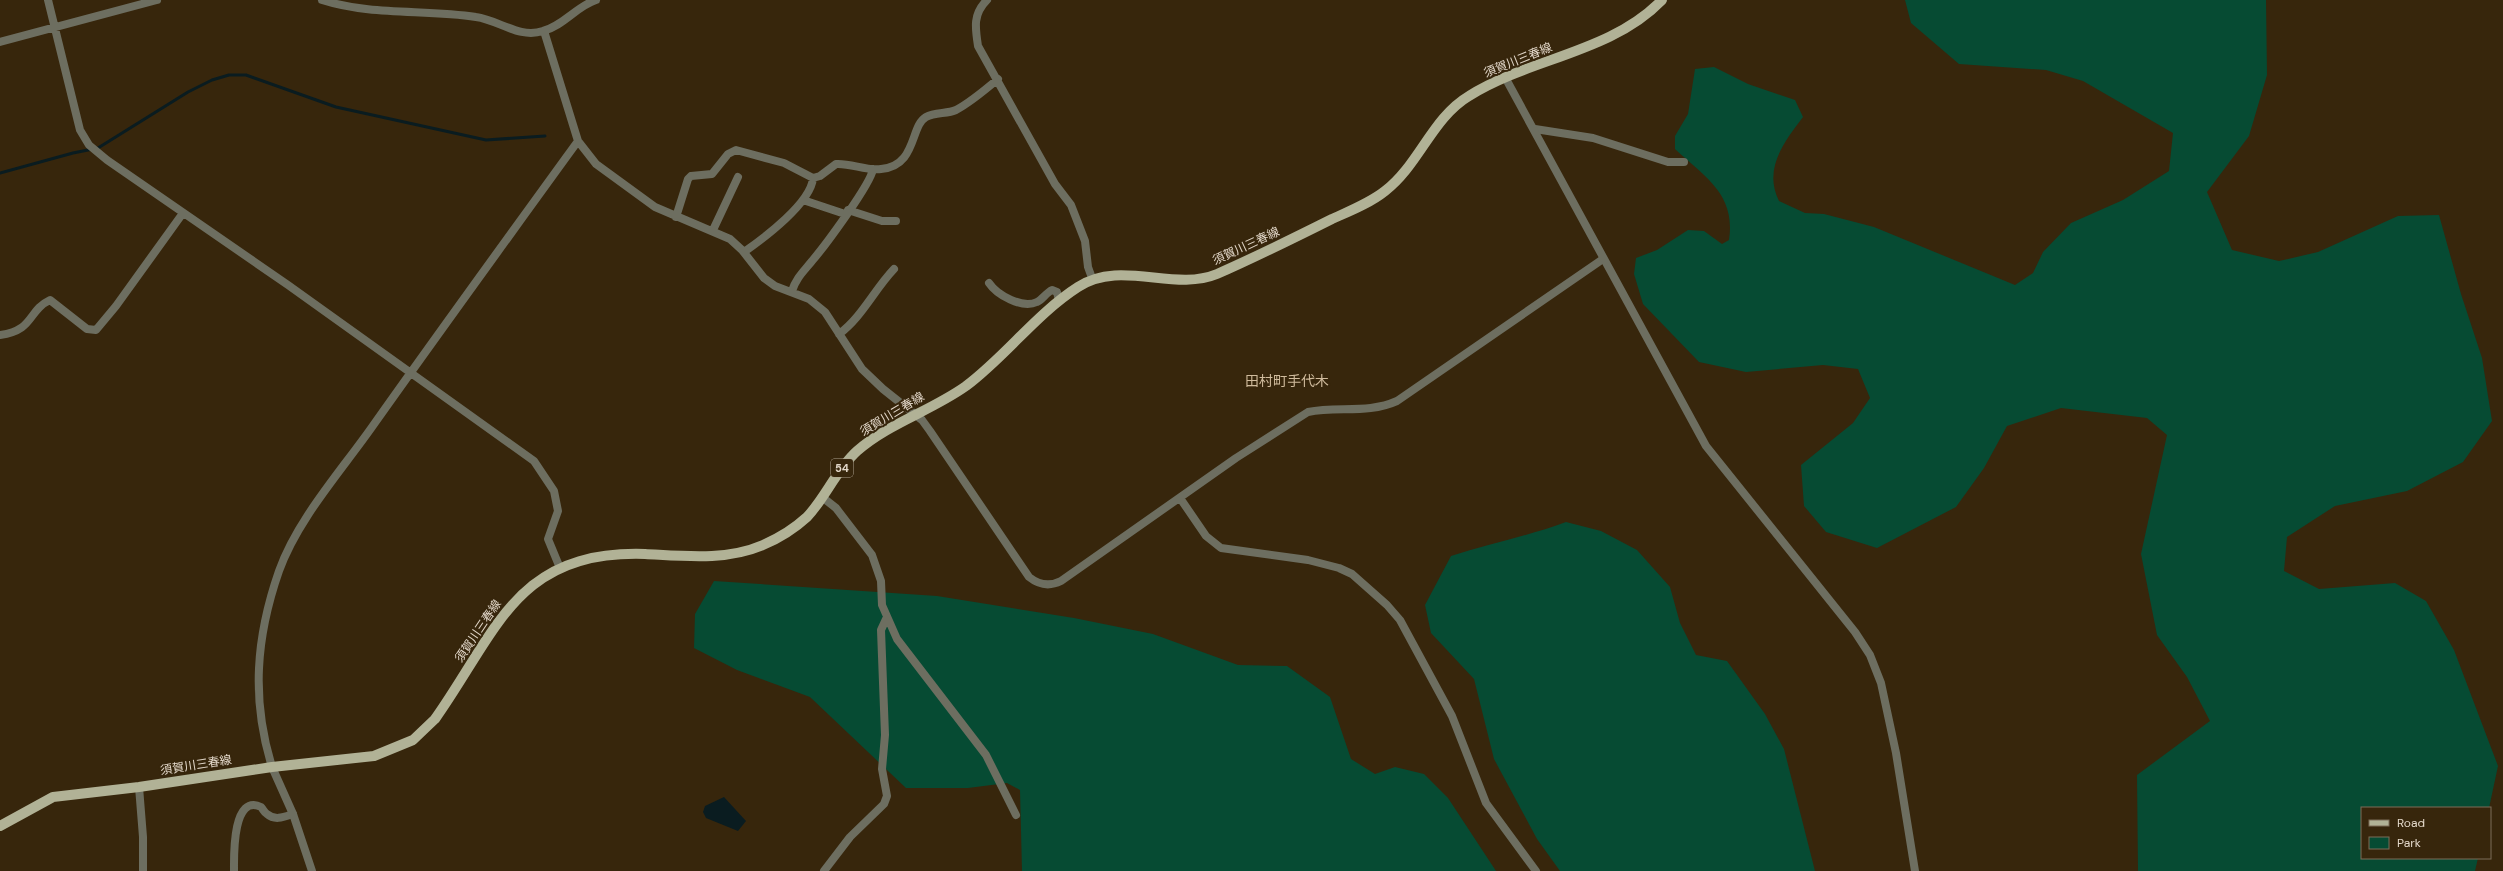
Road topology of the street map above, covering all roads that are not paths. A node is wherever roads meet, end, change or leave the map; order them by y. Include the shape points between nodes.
1 (48, 0) edge
2 (157, 0) edge
3 (322, 0) edge
4 (596, 0) edge
5 (987, 0) edge
6 (1662, 0) edge
7 (360, 4) edge
8 (55, 27) junction
9 (544, 31) junction
10 (0, 42) edge
11 (998, 79) junction
12 (1506, 79) junction
13 (1535, 129) junction
14 (578, 141) junction
15 (1684, 162) dead end
16 (873, 169) junction
17 (738, 177) dead end
18 (813, 178) junction
19 (802, 200) junction
20 (847, 212) junction
21 (183, 213) junction
22 (676, 217) junction
23 (896, 220) dead end
24 (713, 230) junction
25 (744, 252) junction
26 (1603, 259) junction
27 (894, 269) dead end
28 (1092, 278) junction
29 (989, 283) dead end
30 (792, 291) junction
31 (1059, 301) junction
32 (839, 334) junction
33 (0, 335) edge
34 (410, 373) junction
35 (915, 414) junction
36 (822, 497) junction
37 (1180, 498) junction
38 (560, 568) junction
39 (886, 617) junction
40 (272, 767) junction
41 (139, 787) junction
42 (293, 814) junction
43 (1016, 815) dead end
44 (0, 826) edge
45 (143, 871) edge
46 (234, 871) edge
47 (312, 871) edge
48 (824, 871) edge
49 (1536, 871) edge
50 (1915, 871) edge

1 - 8 street
2 - 8 street
3 - 7 street
4 - 9 street
5 - 11 street via 977,11 974,22 978,46
6 - 12 main road, 須賀川三春線 / 54 via 1643,17 1612,36
7 - 9 street via 401,13 477,17 520,32
8 - 10 street
8 - 21 street via 80,130 85,141 107,160
9 - 14 street
11 - 16 street via 955,110 926,117 918,126 909,150 901,161 887,168
11 - 28 street via 1021,126 1055,184 1072,205 1085,241
12 - 13 street
12 - 28 main road, 須賀川三春線 / 54 via 1461,101 1385,192 1326,222 1207,277 1114,275
13 - 15 street via 1593,138 1668,162
13 - 26 street
14 - 22 street via 596,164 655,207
14 - 34 street
16 - 18 street via 836,164
16 - 20 street via 866,187
17 - 24 street
18 - 19 street
18 - 22 street via 784,163 736,150 728,154 712,174 691,176 688,179
19 - 20 street
19 - 25 street via 772,230
20 - 23 street via 882,221
20 - 30 street via 812,262 800,274
21 - 33 street via 96,330 87,329 50,300 43,304 23,328
21 - 34 street
22 - 24 street
24 - 25 street via 730,239
25 - 30 street via 764,278 775,286
26 - 37 street via 1397,401 1372,409 1321,409 1308,412
26 - 50 street via 1706,446 1853,629 1870,655 1881,683 1896,753
27 - 32 street via 875,290 858,316
28 - 31 main road, 須賀川三春線 / 54
29 - 31 street via 1011,300 1029,304 1037,302 1052,290 1058,292
30 - 32 street via 809,299 825,312
31 - 35 main road, 須賀川三春線 / 54 via 963,388
32 - 35 street via 862,369
34 - 38 street via 534,461 554,491 558,511 548,539
34 - 40 street via 309,516 280,569 262,635 257,679 264,741
35 - 36 main road, 須賀川三春線 / 54 via 869,441 855,453
35 - 37 street via 930,431 1029,577 1039,583 1054,584 1061,581
36 - 38 main road, 須賀川三春線 / 54 via 806,517 780,536 764,545 734,555 621,554 601,556
36 - 39 street via 836,508 872,555 881,581 882,605
37 - 49 street via 1206,536 1222,548 1308,560 1339,568 1352,574 1387,605 1400,620 1452,716 1486,803
38 - 40 main road, 須賀川三春線 / 54 via 528,588 510,606 435,718 413,740 374,756
39 - 43 street via 898,639 986,754
39 - 48 street via 881,630 885,735 882,769 887,796 884,804 850,837
40 - 41 main road, 須賀川三春線 / 54
40 - 42 street
41 - 44 main road, 須賀川三春線 / 54 via 53,797
41 - 45 street
42 - 46 street via 281,818 272,817 262,808 255,806 244,811 235,827
42 - 47 street

